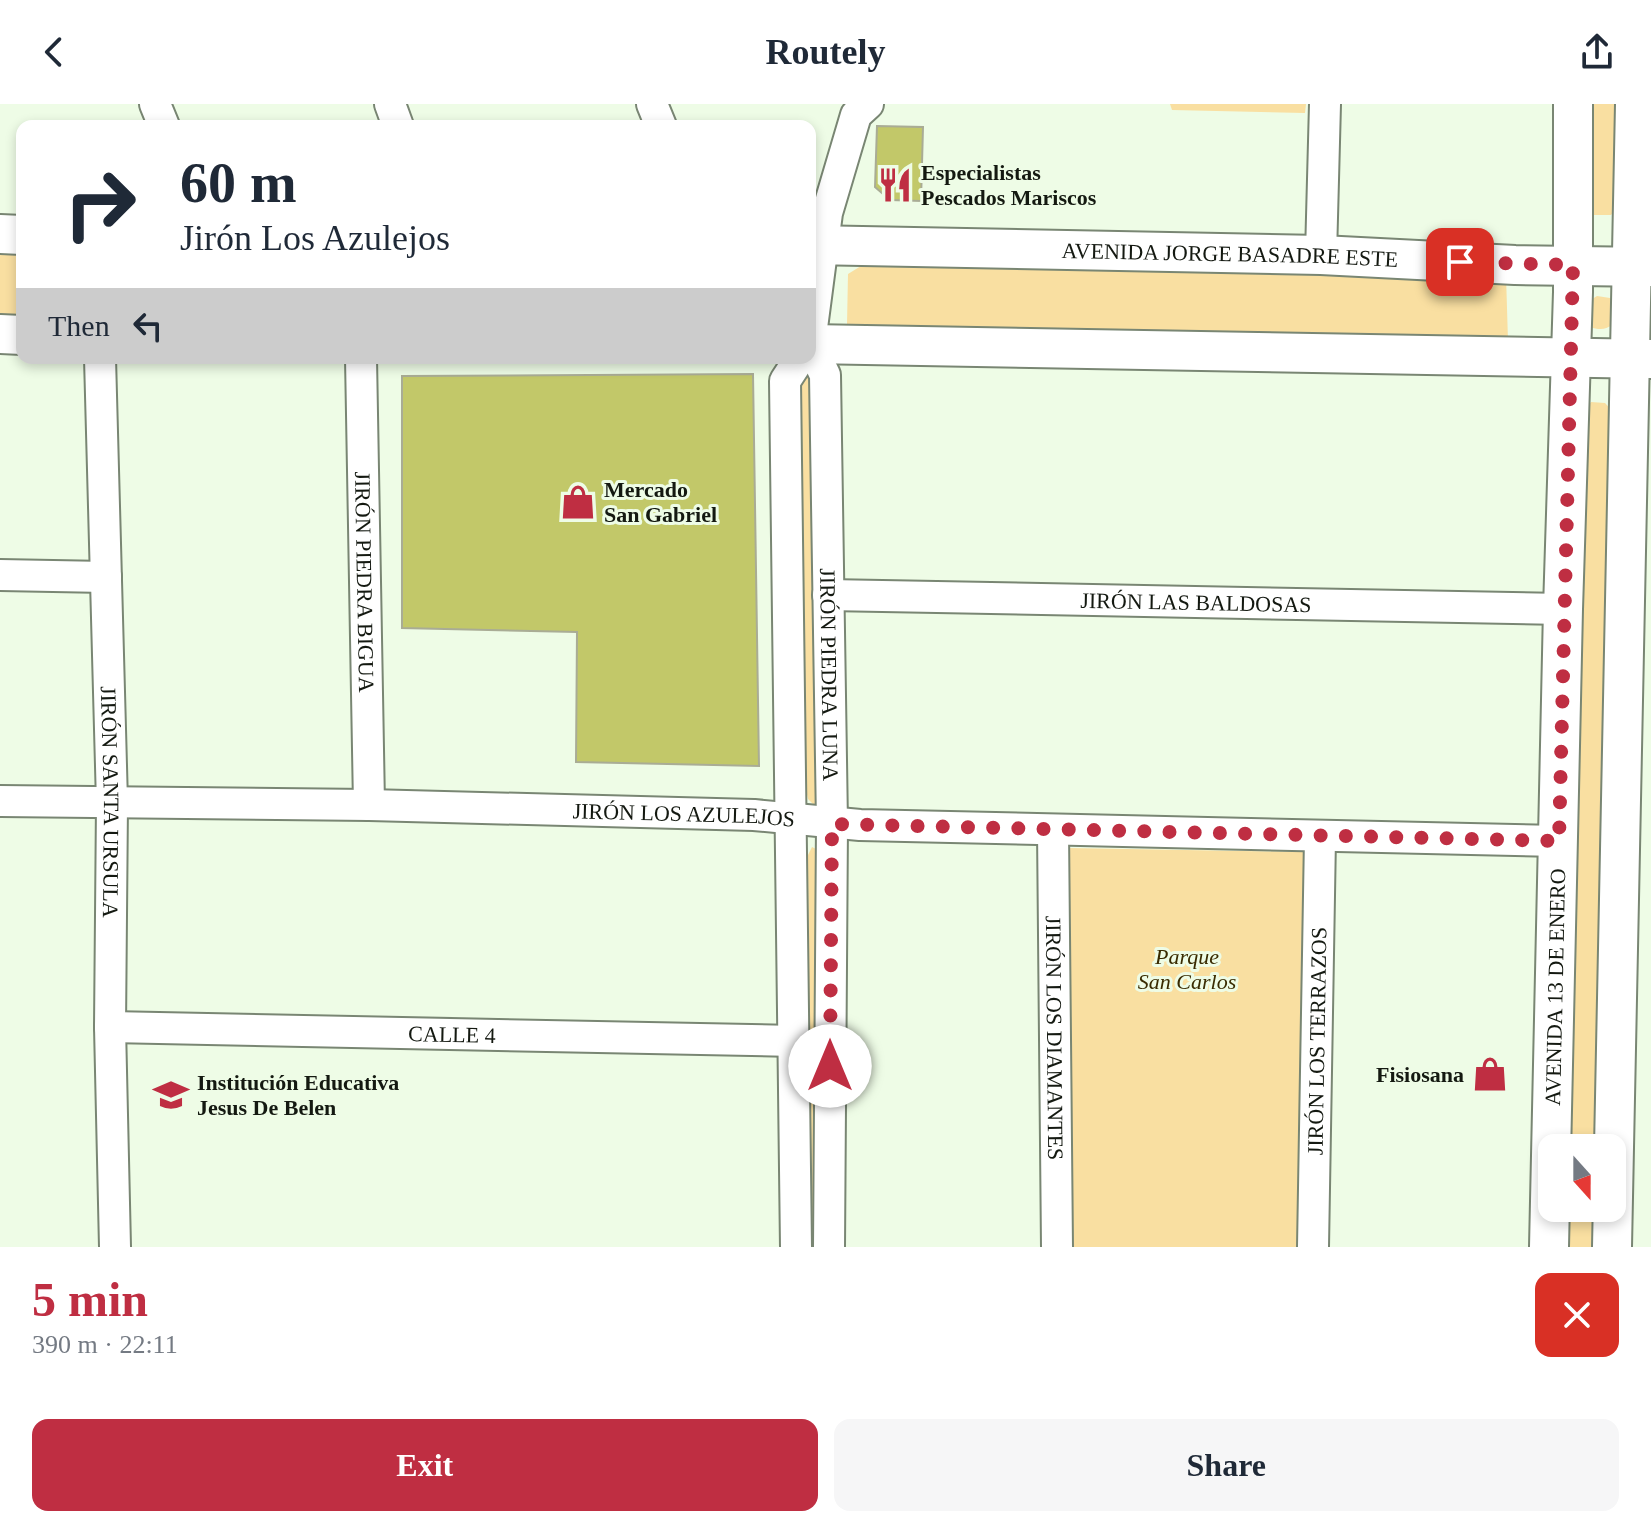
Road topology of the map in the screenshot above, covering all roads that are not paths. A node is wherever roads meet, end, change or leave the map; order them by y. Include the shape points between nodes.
1 (868, 104) edge
2 (1325, 104) edge
3 (1573, 104) edge
4 (1635, 104) edge
5 (816, 245) edge
6 (1321, 255) junction
7 (1573, 265) junction
8 (1642, 267) edge
9 (816, 343) edge
10 (816, 356) edge
11 (1570, 358) junction
12 (1640, 359) edge
13 (100, 364) edge
14 (361, 364) edge
15 (796, 364) edge
16 (0, 575) edge
17 (106, 577) junction
18 (828, 595) junction
19 (1563, 609) junction
20 (0, 801) edge
21 (112, 803) junction
22 (369, 805) junction
23 (792, 818) junction
24 (832, 824) junction
25 (1053, 830) junction
26 (1320, 837) junction
27 (1559, 841) junction
28 (110, 1027) junction
29 (795, 1041) junction
30 (115, 1247) edge
31 (796, 1247) edge
32 (829, 1247) edge
33 (1057, 1247) edge
34 (1313, 1247) edge
35 (1549, 1247) edge
36 (1612, 1247) edge

1 - 5 street, JIRÓN PIEDRA LUNA via 848,133
2 - 6 street
3 - 7 main road, AVENIDA 13 DE ENERO
4 - 8 main road
5 - 6 main road, AVENIDA JORGE BASADRE ESTE
6 - 7 main road, AVENIDA JORGE BASADRE ESTE
7 - 8 main road, AVENIDA JORGE BASADRE ESTE
7 - 11 main road, AVENIDA 13 DE ENERO
8 - 12 main road
9 - 11 main road
10 - 18 street, JIRÓN PIEDRA LUNA via 825,375
11 - 12 main road
11 - 19 main road, AVENIDA 13 DE ENERO
12 - 36 main road
13 - 17 street, JIRÓN SANTA URSULA
14 - 22 street, JIRÓN PIEDRA BIGUA
15 - 23 street, JIRÓN PIEDRA LUNA via 785,381
16 - 17 street
17 - 21 street, JIRÓN SANTA URSULA
18 - 19 street, JIRÓN LAS BALDOSAS
18 - 24 street, JIRÓN PIEDRA LUNA
19 - 27 main road, AVENIDA 13 DE ENERO
20 - 21 street, JIRÓN LOS AZULEJOS
21 - 22 street, JIRÓN LOS AZULEJOS
21 - 28 street, JIRÓN SANTA URSULA
22 - 23 street, JIRÓN LOS AZULEJOS
23 - 24 street, JIRÓN LOS AZULEJOS
23 - 29 street, JIRÓN PIEDRA LUNA
24 - 25 street, JIRÓN LOS AZULEJOS
24 - 32 street, JIRÓN PIEDRA LUNA
25 - 26 street, JIRÓN LOS AZULEJOS
25 - 33 street, JIRÓN LOS DIAMANTES
26 - 27 street, JIRÓN LOS AZULEJOS
26 - 34 street, JIRÓN LOS TERRAZOS
27 - 35 main road, AVENIDA 13 DE ENERO
28 - 29 street, CALLE 4
28 - 30 street, JIRÓN SANTA URSULA
29 - 31 street, JIRÓN PIEDRA LUNA

